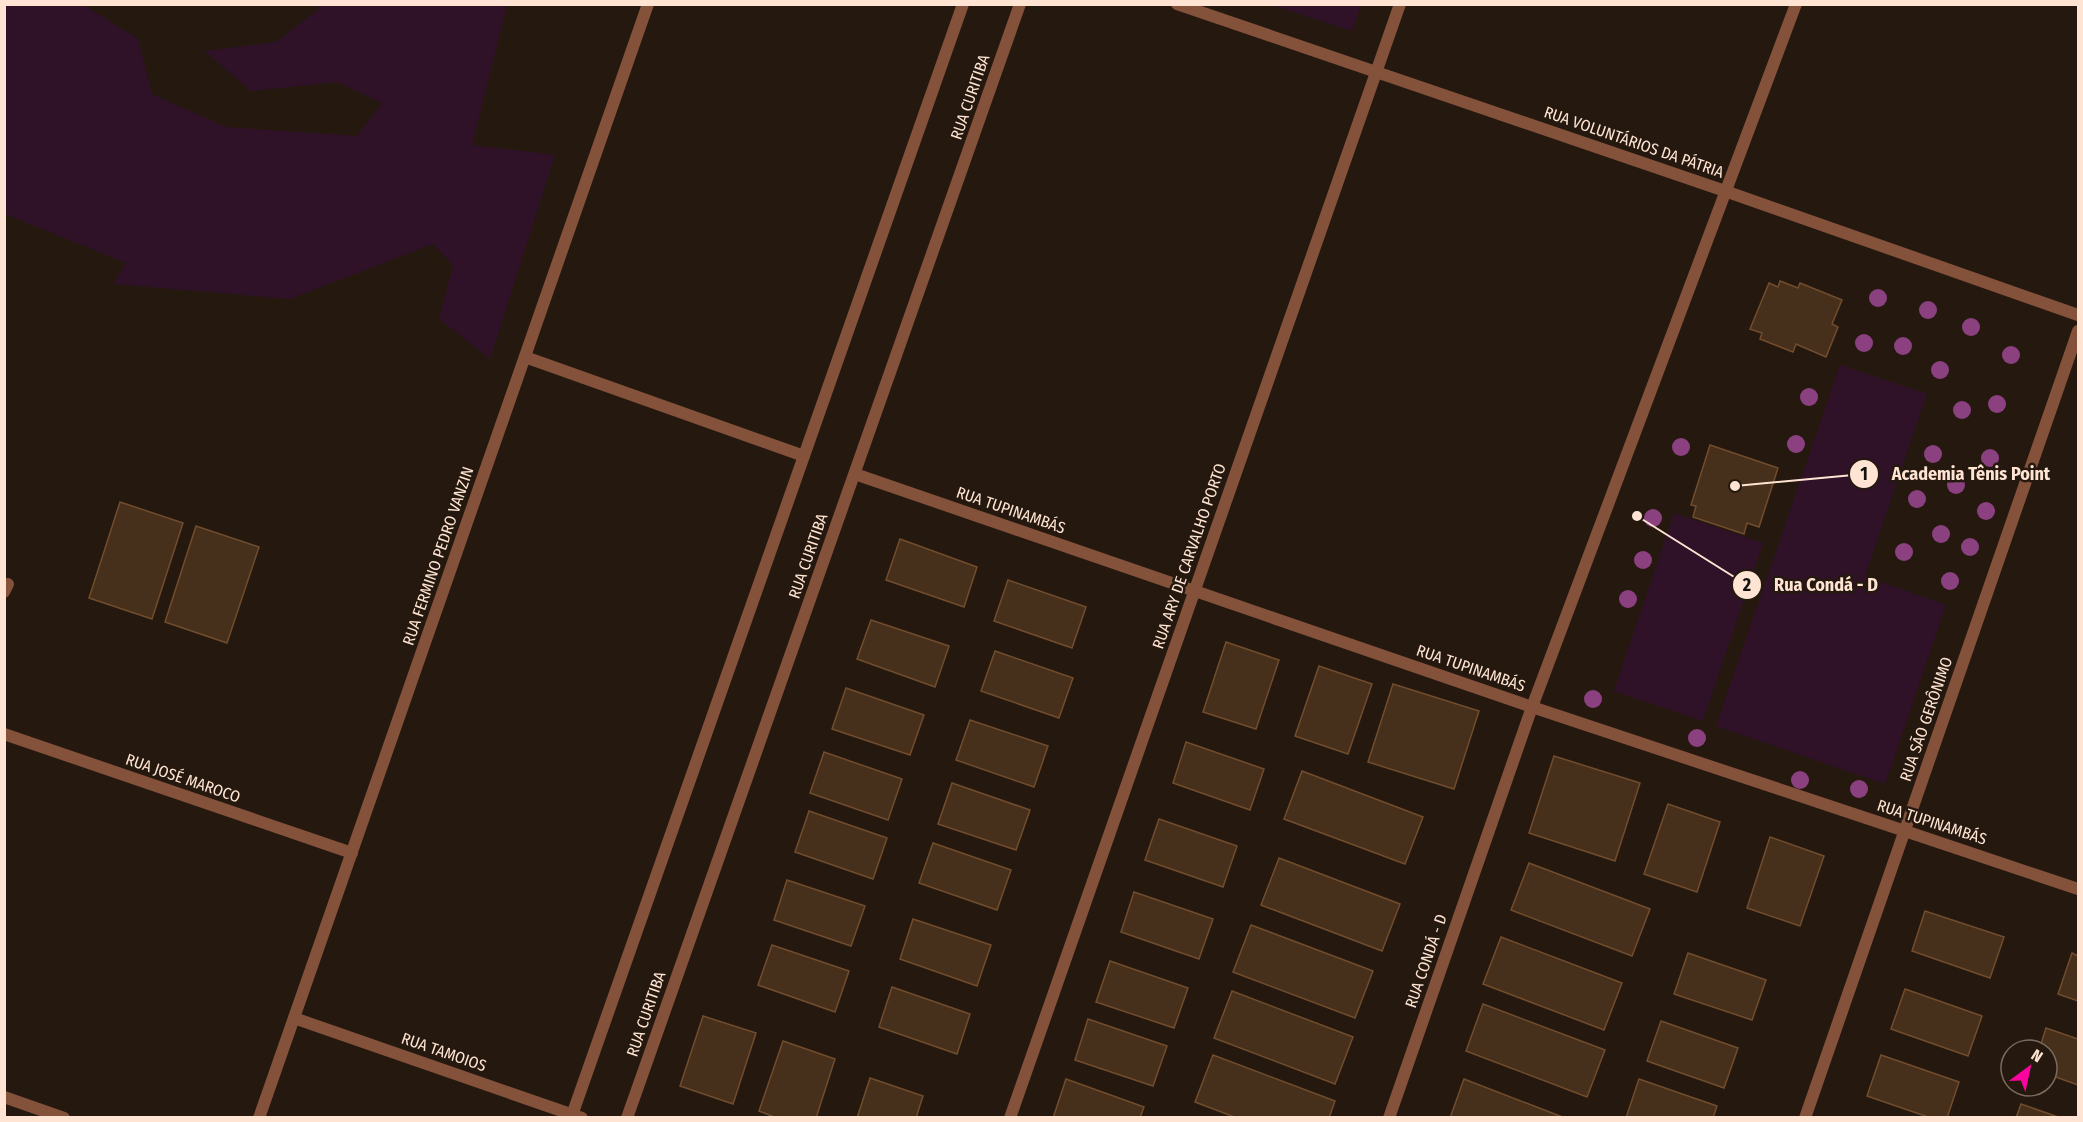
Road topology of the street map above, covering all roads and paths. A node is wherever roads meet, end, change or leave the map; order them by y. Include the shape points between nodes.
1 (648, 4) edge
2 (963, 4) edge
3 (1020, 4) edge
4 (1177, 4) edge
5 (1400, 4) edge
6 (1796, 4) edge
7 (1376, 72) junction
8 (1725, 190) junction
9 (2079, 315) edge
10 (2079, 331) edge
11 (525, 357) junction
12 (804, 456) junction
13 (855, 474) junction
14 (1194, 591) junction
15 (1532, 707) junction
16 (4, 734) edge
17 (1905, 831) junction
18 (352, 853) junction
19 (2079, 889) edge
20 (294, 1018) junction
21 (4, 1097) edge
22 (575, 1116) edge
23 (64, 1118) edge
24 (260, 1118) edge
25 (627, 1118) edge
26 (1010, 1118) edge
27 (1389, 1118) edge
28 (1805, 1118) edge

1 - 11 street, RUA FERMINO PEDRO VANZIN
2 - 12 street
3 - 13 street, RUA CURITIBA
4 - 7 street, RUA VOLUNTÁRIOS DA PÁTRIA
5 - 7 street, RUA ARY DE CARVALHO PORTO
6 - 8 street, RUA CONDÁ - D
7 - 8 street, RUA VOLUNTÁRIOS DA PÁTRIA
7 - 14 street, RUA ARY DE CARVALHO PORTO
8 - 9 street, RUA VOLUNTÁRIOS DA PÁTRIA
8 - 15 street, RUA CONDÁ - D
10 - 17 street, RUA SÃO GERÔNIMO
11 - 12 street
11 - 18 street, RUA FERMINO PEDRO VANZIN
12 - 22 street
13 - 14 street, RUA TUPINAMBÁS
13 - 25 street, RUA CURITIBA
14 - 15 street, RUA TUPINAMBÁS
14 - 26 street, RUA ARY DE CARVALHO PORTO
15 - 17 street, RUA TUPINAMBÁS
15 - 27 street, RUA CONDÁ - D
16 - 18 street, RUA JOSÉ MAROCO
17 - 19 street, RUA TUPINAMBÁS
17 - 28 street, RUA SÃO GERÔNIMO
18 - 20 street, RUA FERMINO PEDRO VANZIN
20 - 22 street, RUA TAMOIOS
20 - 24 street, RUA FERMINO PEDRO VANZIN
21 - 23 street

